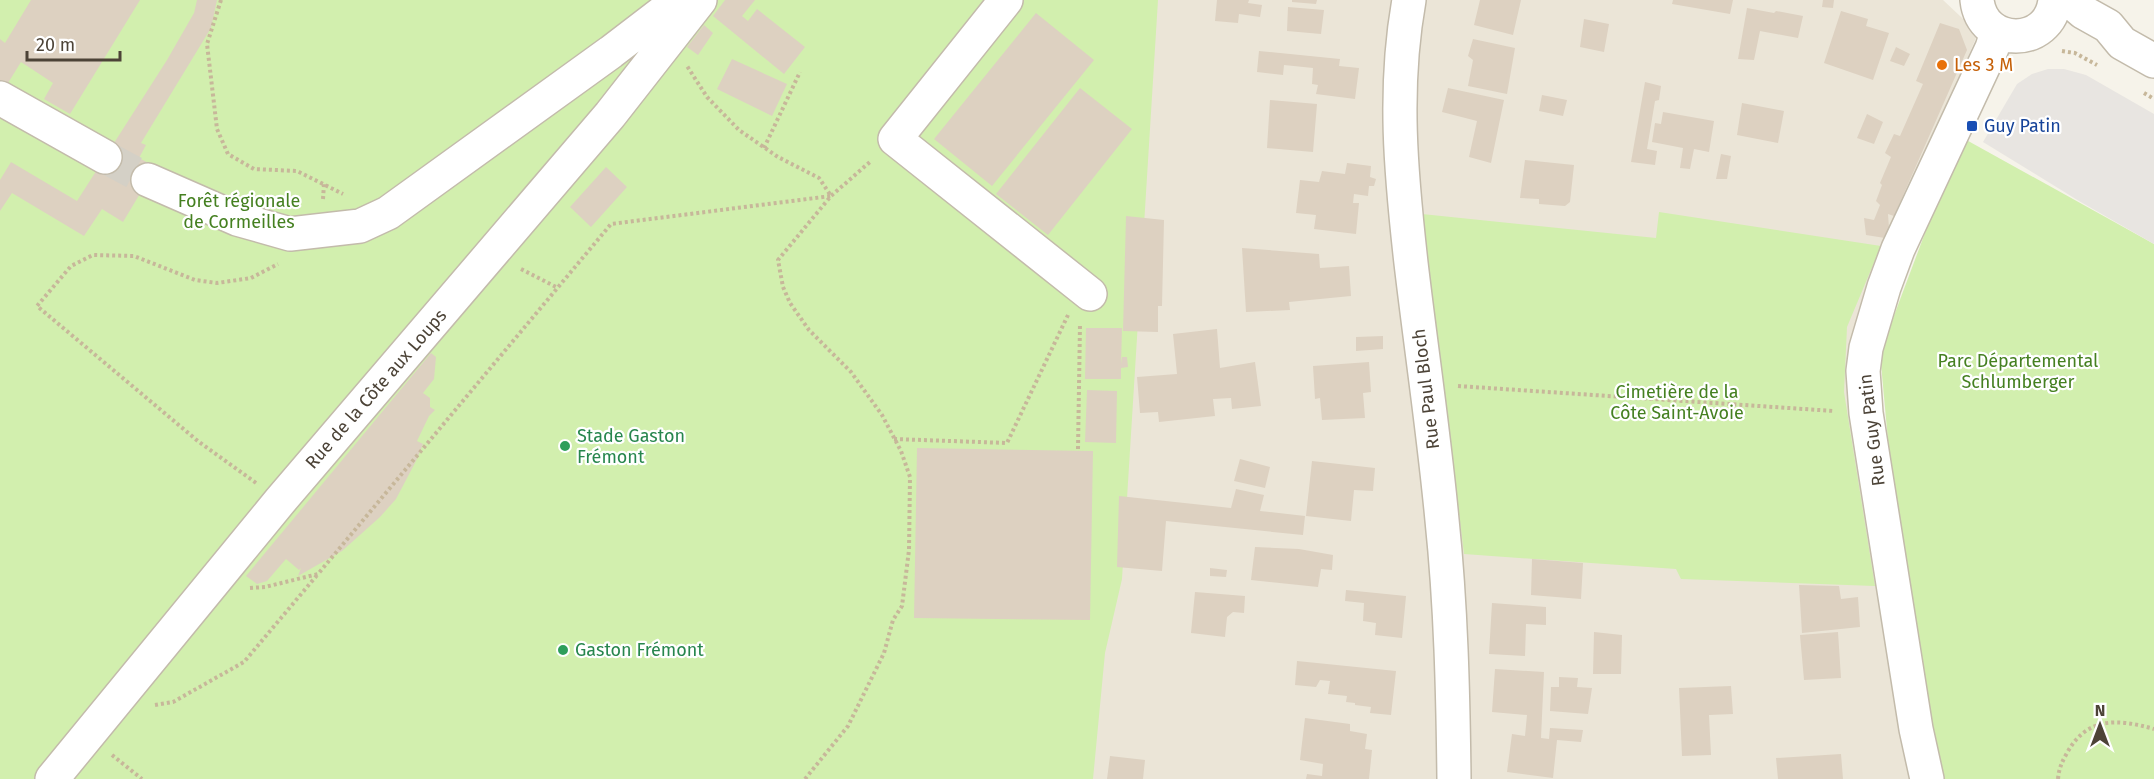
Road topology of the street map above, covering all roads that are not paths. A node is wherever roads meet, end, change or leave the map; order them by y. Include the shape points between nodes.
1 (679, 0) edge
2 (700, 0) edge
3 (1006, 0) edge
4 (1409, 0) edge
5 (2055, 0) edge
6 (2069, 0) edge
7 (1975, 1) edge
8 (2036, 31) junction
9 (1997, 32) junction
10 (2122, 43) junction
11 (2154, 61) edge
12 (0, 98) edge
13 (105, 157) tunnel mouth
14 (148, 180) tunnel mouth
15 (1086, 291) road end
16 (52, 779) edge
17 (1454, 779) edge
18 (1927, 779) edge

1 - 14 street via 388,213 360,226 290,234 237,219
2 - 16 street, Rue de la Côte aux Loups via 610,115 280,501
3 - 15 street via 895,139
4 - 17 street, Rue Paul Bloch via 1399,101 1402,183 1442,521
5 - 8 street via 2049,19
6 - 10 street via 2108,26
7 - 9 street via 1984,20
8 - 9 street via 2020,36
8 - 10 street via 2054,30 2104,43
9 - 18 street, Rue Guy Patin via 1898,249 1866,348 1863,371 1866,413
10 - 11 street
12 - 13 street

